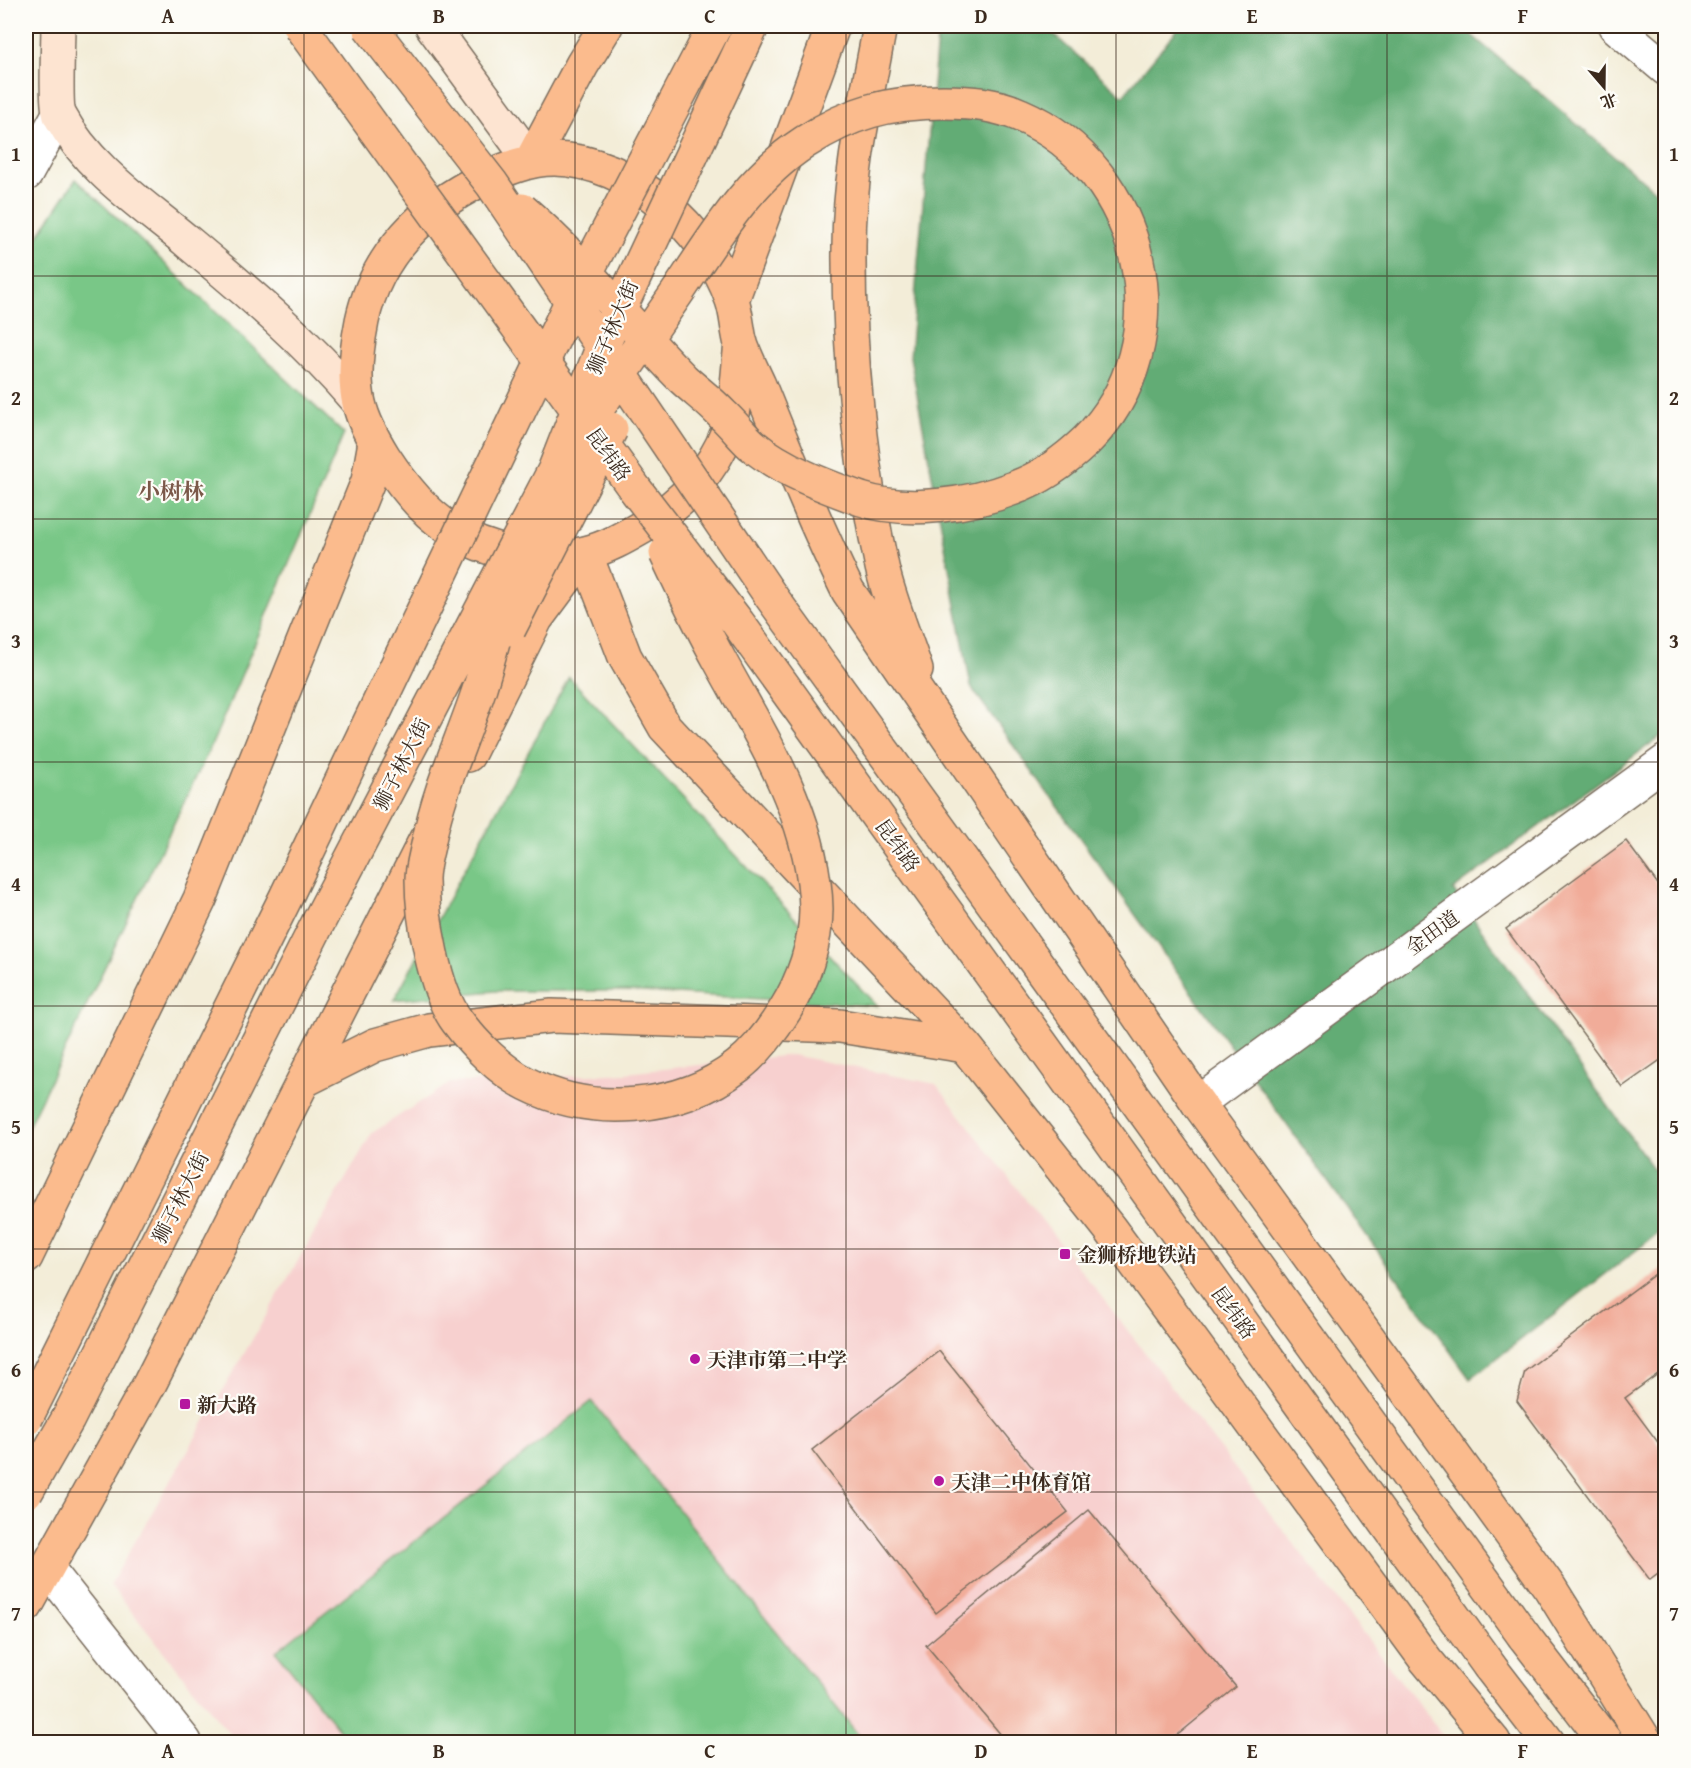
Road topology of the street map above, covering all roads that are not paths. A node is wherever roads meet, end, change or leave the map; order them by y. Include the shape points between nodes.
1 (58, 26) edge
2 (300, 26) edge
3 (369, 26) edge
4 (432, 26) edge
5 (606, 26) edge
6 (715, 26) edge
7 (752, 26) edge
8 (833, 26) edge
9 (880, 26) edge
10 (1616, 26) edge
11 (1665, 69) edge
12 (59, 114) junction
13 (531, 161) junction
14 (26, 174) edge
15 (492, 184) junction
16 (690, 273) junction
17 (732, 300) junction
18 (741, 343) junction
19 (358, 402) junction
20 (375, 442) junction
21 (554, 471) junction
22 (634, 489) junction
23 (525, 524) junction
24 (585, 553) junction
25 (480, 687) junction
26 (926, 704) junction
27 (1665, 761) edge
28 (965, 1046) junction
29 (305, 1080) junction
30 (1198, 1102) junction
31 (26, 1257) edge
32 (26, 1418) edge
33 (26, 1492) edge
34 (48, 1569) junction
35 (26, 1606) edge
36 (185, 1743) edge
37 (1494, 1743) edge
38 (1548, 1743) edge
39 (1606, 1743) edge
40 (1646, 1743) edge

1 - 12 main road
2 - 22 main road, 昆纬路, bridge
3 - 15 main road, bridge
4 - 13 main road
5 - 13 main road
6 - 32 main road, 狮子林大街, bridge via 574,296 285,899
7 - 21 main road, 狮子林大街, bridge via 606,338
8 - 17 main road
9 - 26 main road via 857,157 849,245 855,369 882,568
10 - 11 street
12 - 14 street
12 - 19 main road via 82,147 116,182 284,322
13 - 17 main road via 577,162 619,174 665,207 706,249
13 - 19 main road via 461,190 421,217 389,255 367,299 357,347
15 - 16 main road, bridge via 559,241 684,380 753,445 790,469 865,500 946,505 984,500 1022,486 1064,462 1097,430 1122,394 1141,335 1143,304 1138,262 1122,218 1099,177 1061,139 1022,115 990,105 903,102 852,115 802,143 748,190
15 - 39 main road, bridge via 770,595 1524,1636
16 - 21 main road, bridge
16 - 25 main road, bridge
17 - 18 main road
18 - 24 main road via 729,429 702,479 664,514 619,541
18 - 26 main road via 821,536 848,591
19 - 20 main road
20 - 24 main road via 402,485 448,528 486,547 526,556
20 - 31 main road via 368,481 200,899
21 - 23 main road, 狮子林大街, bridge
22 - 25 main road, bridge via 791,794 809,851 816,910 810,953 797,991 770,1034 738,1066 668,1100 627,1105 588,1103 527,1084 481,1048 455,1019 434,958 422,876 437,801
22 - 38 main road, 昆纬路, bridge via 738,623
23 - 25 main road, bridge
23 - 33 main road, 狮子林大街, bridge via 68,1419
24 - 28 main road via 625,657 665,727
24 - 29 main road via 536,619
26 - 30 main road
27 - 30 street, 金田道
28 - 29 main road via 840,1026 552,1016 429,1030 375,1045
28 - 37 main road via 1110,1229 1426,1660
29 - 34 main road via 150,1383
30 - 40 main road via 1550,1588
34 - 35 main road
34 - 36 street

